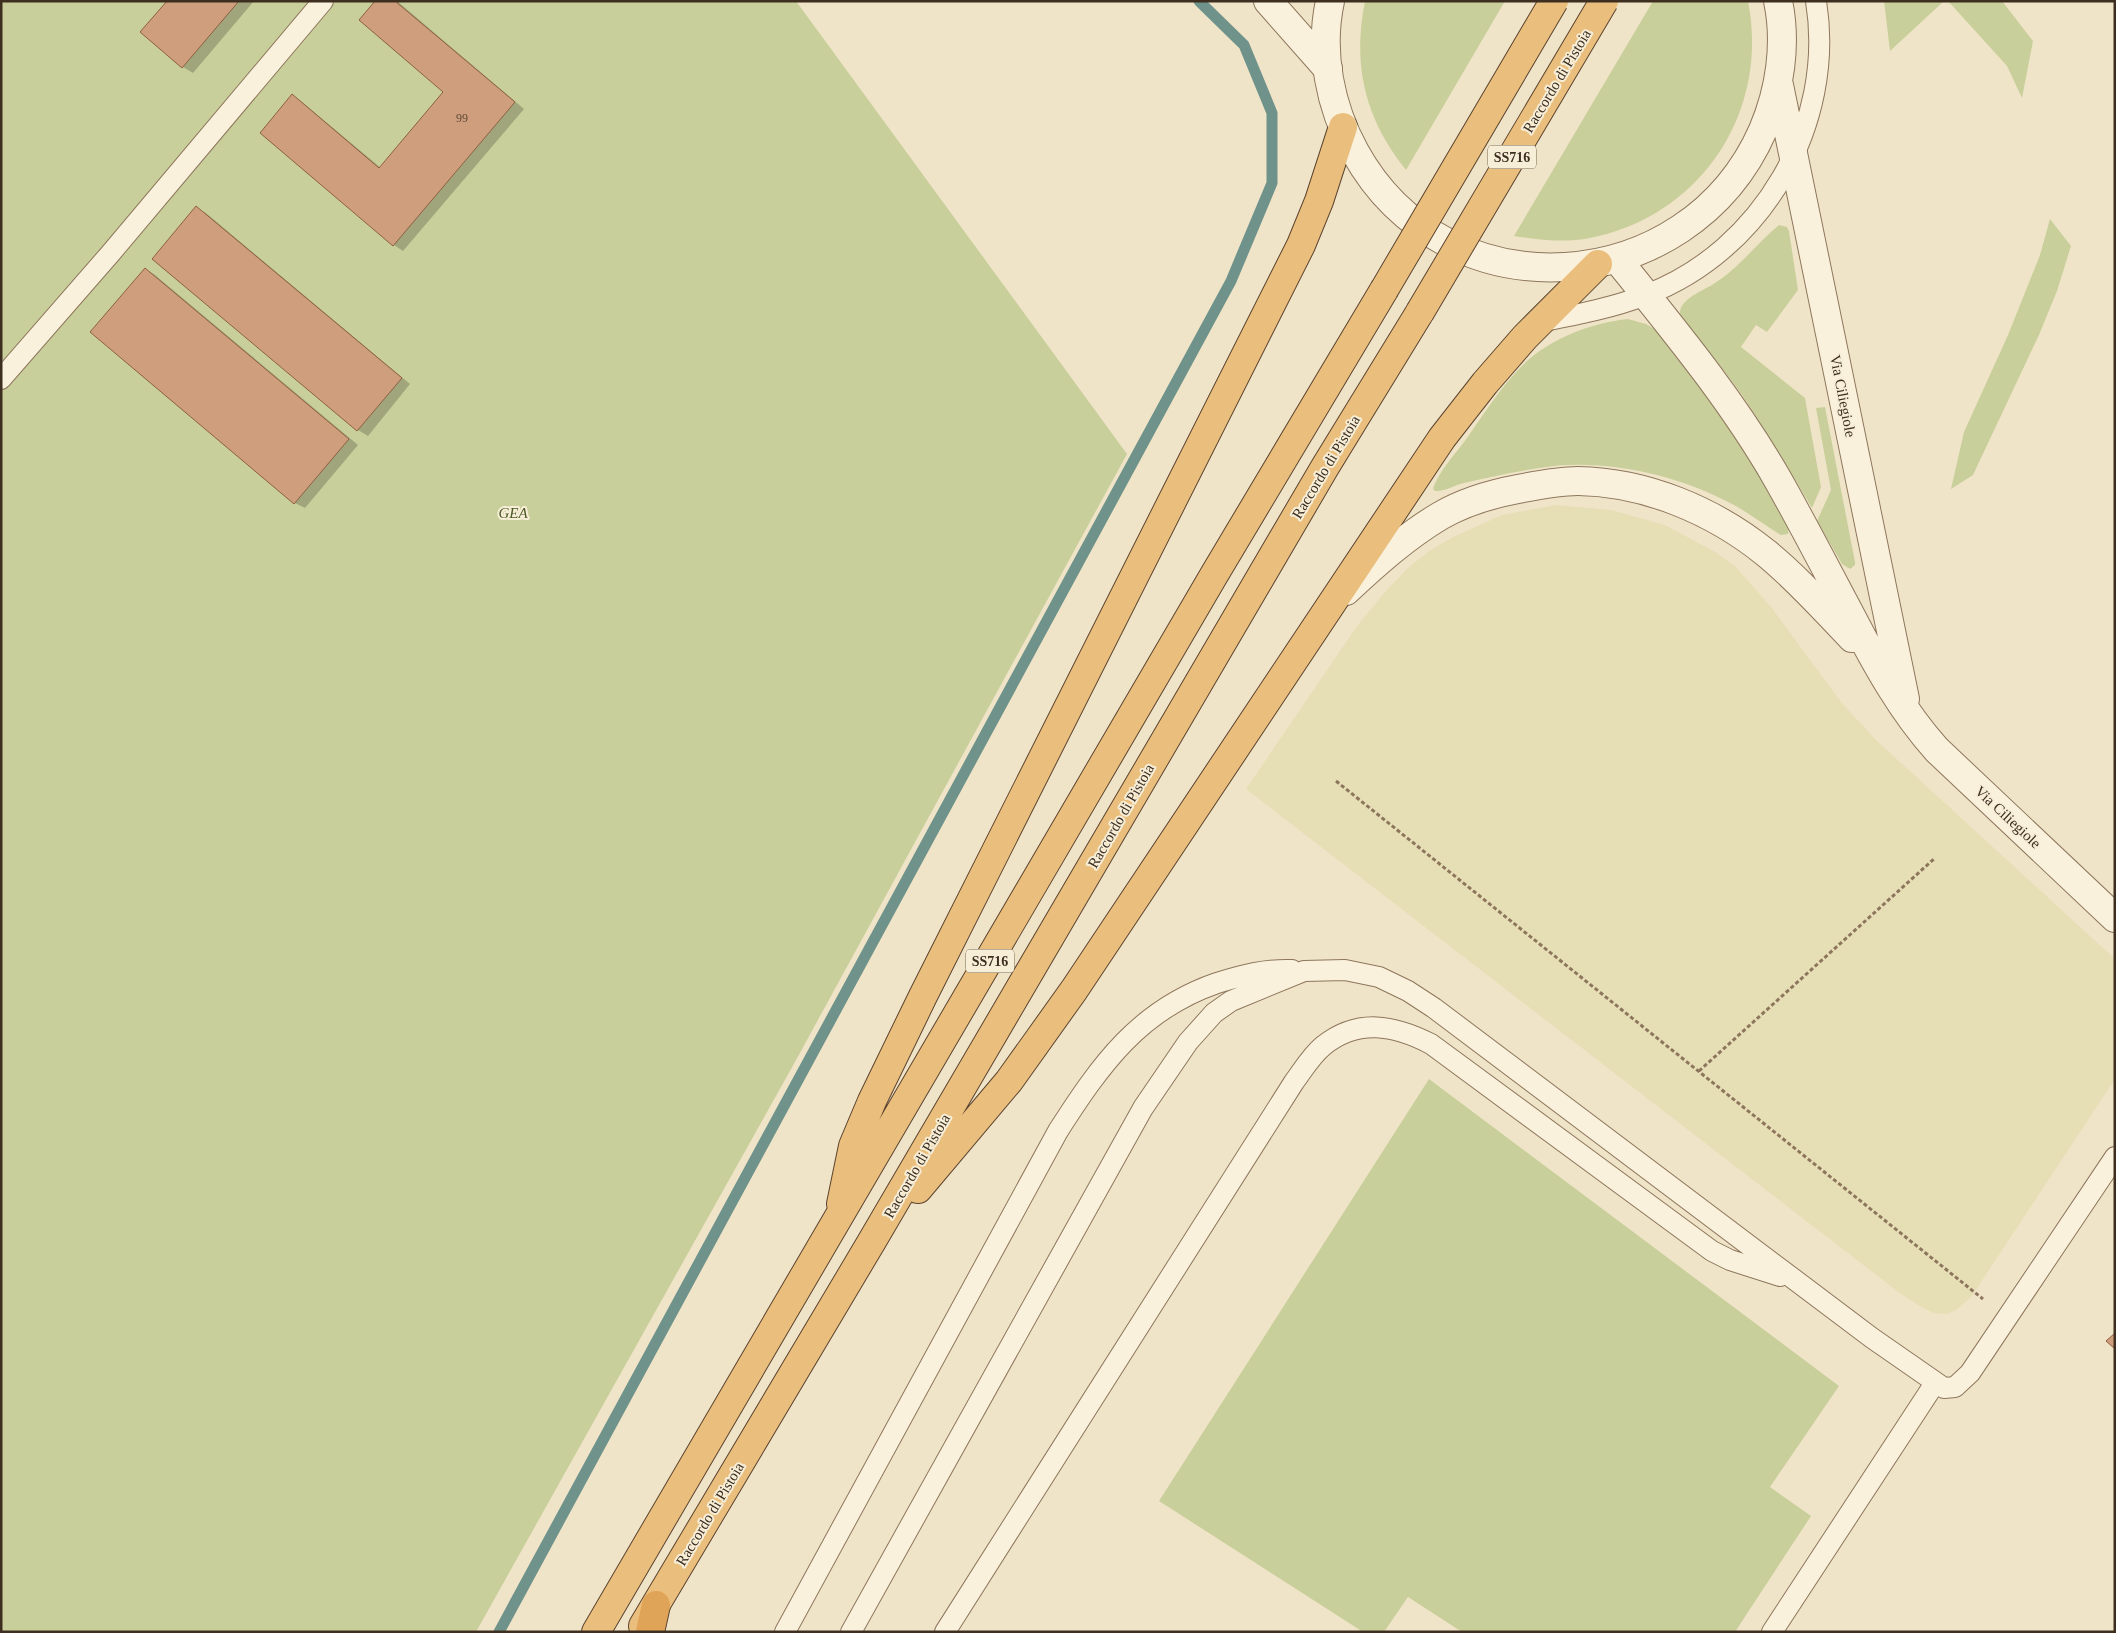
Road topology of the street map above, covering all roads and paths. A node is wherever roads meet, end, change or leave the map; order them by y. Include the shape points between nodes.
1 (323, 1) edge
2 (1268, 1) edge
3 (1330, 1) edge
4 (1554, 1) edge
5 (1604, 1) edge
6 (1778, 1) edge
7 (1816, 1) edge
8 (1328, 69) junction
9 (1778, 82) junction
10 (1343, 127) junction
11 (1794, 155) junction
12 (1608, 262) junction
13 (1646, 295) junction
14 (1539, 322) junction
15 (1, 379) edge
16 (1334, 602) junction
17 (1876, 664) junction
18 (1907, 711) junction
19 (1336, 781) dead end
20 (1935, 858) dead end
21 (2115, 918) edge
22 (1304, 971) junction
23 (1699, 1071) junction
24 (2115, 1157) edge
25 (837, 1222) junction
26 (872, 1242) junction
27 (1794, 1280) junction
28 (2007, 1319) junction
29 (1935, 1383) junction
30 (656, 1605) junction
31 (596, 1632) edge
32 (640, 1632) edge
33 (650, 1632) edge
34 (784, 1632) edge
35 (851, 1632) edge
36 (945, 1632) edge
37 (1772, 1632) edge

1 - 15 lane
2 - 8 street, Via Ciliegiole
3 - 8 street, Via Ciliegiole
4 - 25 highway, SS716, bridge
5 - 26 highway, Raccordo di Pistoia / SS716, bridge via 1320,476
6 - 9 street, Via Ciliegiole via 1782,43
7 - 11 lane via 1819,33 1816,82 1812,107
8 - 10 street, Via Ciliegiole
9 - 11 street, Via Ciliegiole
9 - 12 street, Via Ciliegiole via 1768,119 1751,154 1716,201 1687,226 1653,246
10 - 12 street, Via Ciliegiole via 1361,162 1385,194 1414,221 1447,243 1484,258 1522,266 1560,268
10 - 25 highway via 1301,245 923,996 860,1128 848,1162
11 - 13 lane via 1756,217 1701,266
11 - 18 street, Via Ciliegiole
12 - 13 street, Via Ciliegiole
12 - 14 highway
13 - 14 lane
13 - 17 street, Via Ciliegiole via 1757,445
14 - 16 highway via 1484,383 1442,438
16 - 17 street via 1402,542 1465,504 1498,493 1548,484 1578,481 1605,484 1666,497 1695,508 1739,533 1784,568
16 - 26 highway via 1024,1061 979,1119
17 - 18 street, Via Ciliegiole
18 - 21 street, Via Ciliegiole via 1937,750
19 - 23 path
20 - 23 path
22 - 27 lane via 1345,970 1380,978 1408,991
22 - 34 lane via 1251,972 1196,991 1165,1007 1110,1058 1058,1131
22 - 35 lane via 1231,1001 1214,1013 1164,1073
23 - 28 path
24 - 28 lane
25 - 31 highway, SS716
26 - 30 highway, Raccordo di Pistoia / SS716
27 - 29 lane
27 - 36 lane via 1712,1251 1431,1044 1410,1033 1390,1028 1369,1027 1338,1036 1322,1047 1294,1082
28 - 29 lane via 1966,1379 1949,1389
29 - 37 lane
30 - 32 highway, Raccordo di Pistoia / SS716
30 - 33 highway

